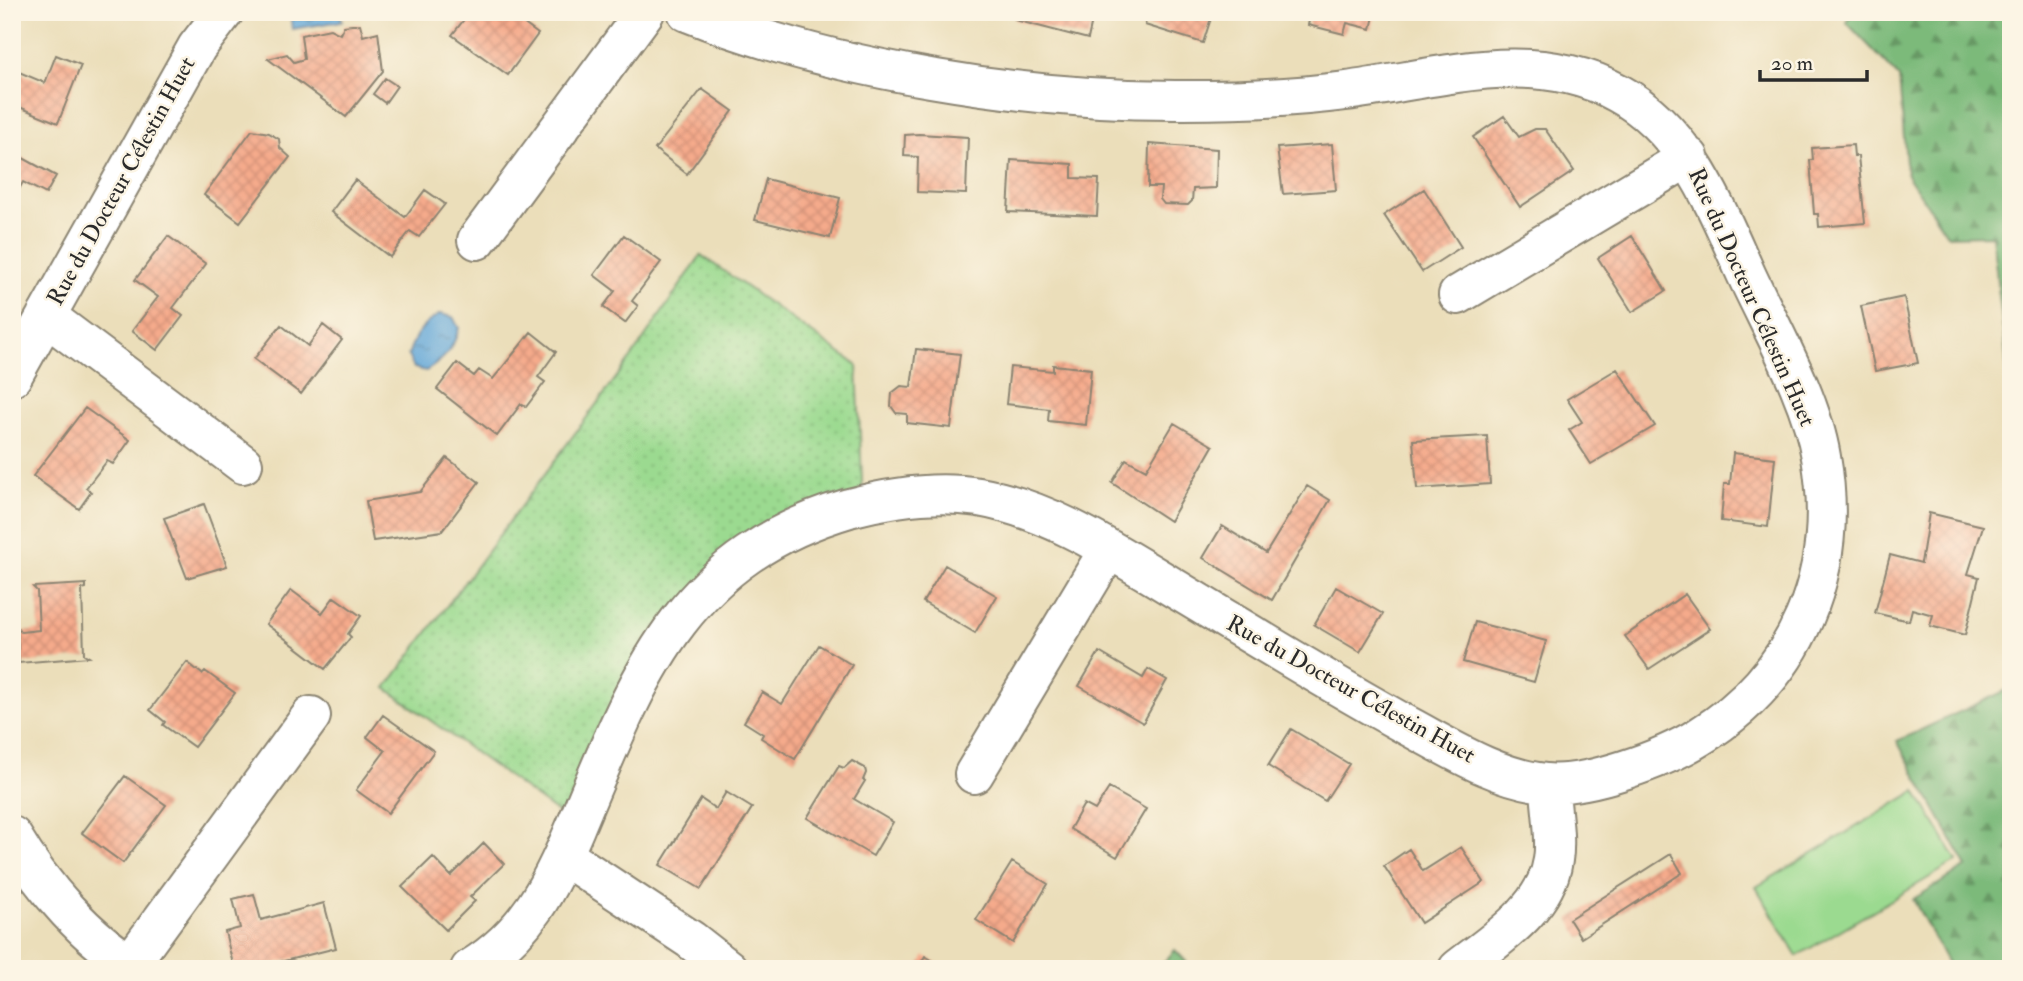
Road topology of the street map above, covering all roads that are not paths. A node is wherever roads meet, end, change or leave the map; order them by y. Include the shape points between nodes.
1 (224, 12) edge
2 (645, 12) edge
3 (687, 12) edge
4 (191, 29) edge
5 (1689, 157) junction
6 (477, 240) dead end
7 (1458, 295) dead end
8 (46, 316) junction
9 (12, 377) edge
10 (243, 464) dead end
11 (1109, 549) junction
12 (311, 716) dead end
13 (974, 774) dead end
14 (1550, 784) junction
15 (12, 836) edge
16 (564, 856) junction
17 (134, 966) edge
18 (470, 969) edge
19 (728, 969) edge
20 (1458, 969) edge

1 - 4 street, Rue du Docteur Célestin Huet
2 - 6 street
3 - 5 street, Rue du Docteur Célestin Huet via 775,43 871,64 988,86 1113,99 1266,99 1512,66 1562,72 1617,92 1659,122
4 - 8 street, Rue du Docteur Célestin Huet
5 - 7 street, Rue du Docteur Célestin Huet
5 - 14 street, Rue du Docteur Célestin Huet via 1796,382 1821,451 1827,517 1822,565 1801,630 1768,681 1735,715 1676,751 1614,773
8 - 9 street, Rue du Docteur Célestin Huet
8 - 10 street, Rue du Docteur Célestin Huet
11 - 13 street
11 - 14 street, Rue du Docteur Célestin Huet via 1448,747 1504,773
11 - 16 street, Rue du Docteur Célestin Huet via 1019,507 972,496 916,496 863,504 808,521 745,554 701,592 664,638
12 - 17 street
14 - 20 street via 1553,860 1541,893 1514,925
15 - 17 street via 70,912
16 - 18 street, Rue du Docteur Célestin Huet via 532,915 494,954
16 - 19 street

